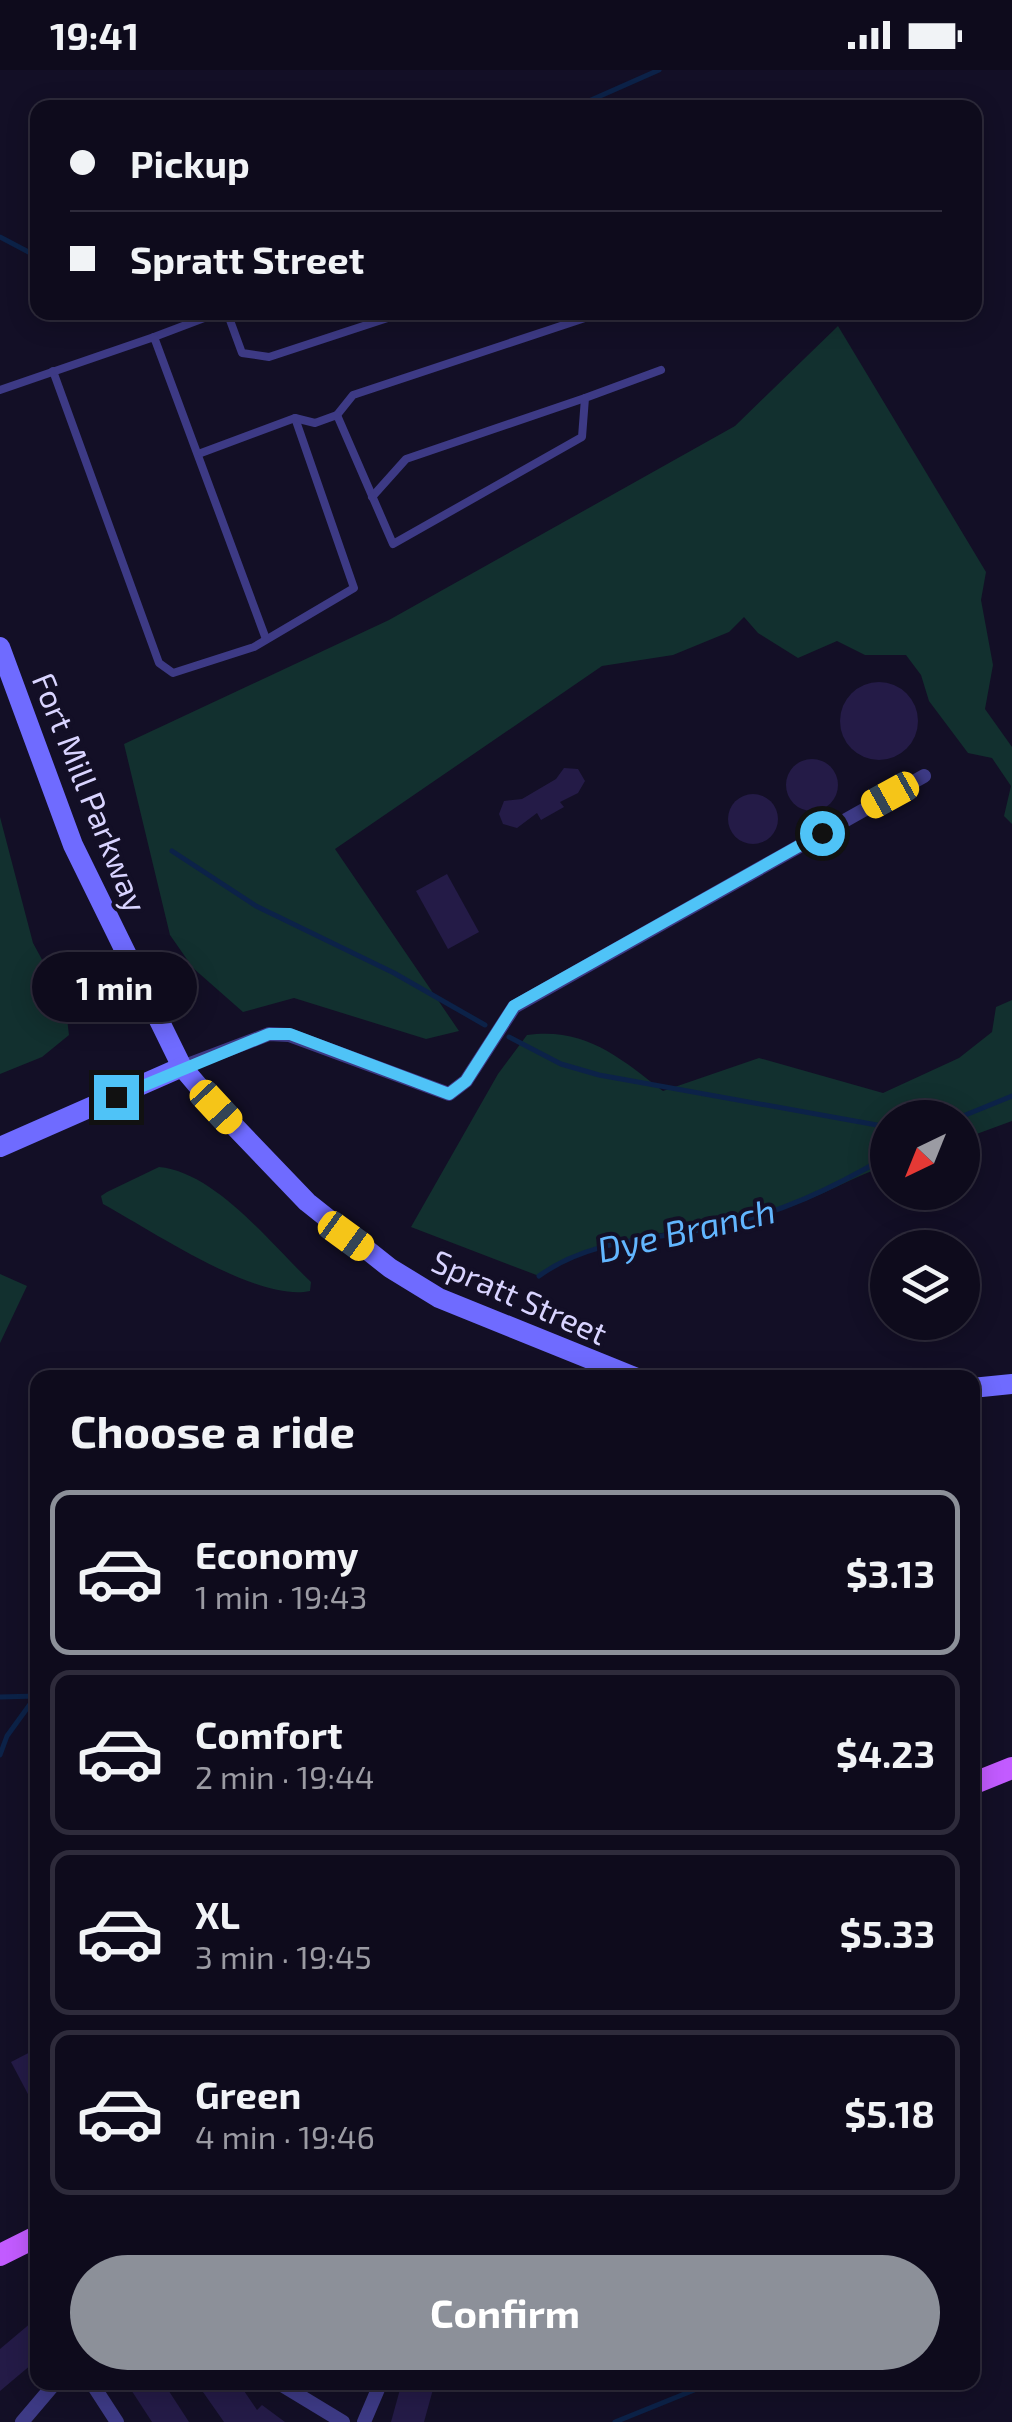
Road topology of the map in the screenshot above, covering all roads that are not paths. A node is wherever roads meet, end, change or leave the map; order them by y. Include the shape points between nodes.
1 (202, 320) edge
2 (227, 320) edge
3 (382, 320) edge
4 (579, 320) edge
5 (154, 338) junction
6 (660, 370) dead end
7 (53, 371) junction
8 (0, 390) edge
9 (585, 398) junction
10 (336, 415) junction
11 (295, 418) junction
12 (200, 453) junction
13 (372, 497) junction
14 (266, 639) junction
15 (0, 647) edge
16 (924, 776) dead end
17 (182, 1067) junction
18 (0, 1148) edge
19 (617, 1370) edge
20 (1012, 1384) edge
21 (980, 1387) edge
22 (1012, 1768) edge
23 (980, 1781) edge
24 (30, 2240) edge
25 (0, 2254) edge
26 (49, 2390) edge
27 (96, 2390) edge
28 (290, 2390) edge
29 (378, 2390) edge
30 (22, 2422) edge
31 (117, 2422) edge
32 (343, 2422) edge
33 (364, 2422) edge

1 - 5 lane
2 - 3 lane via 242,354 269,357
4 - 10 lane via 353,395
5 - 7 lane
5 - 12 lane
6 - 9 lane
7 - 8 lane
7 - 14 lane via 159,663 172,673
9 - 13 lane via 406,458
9 - 13 lane via 582,437 393,544
10 - 11 lane via 315,423
10 - 13 lane
11 - 12 lane
11 - 14 lane via 354,588
12 - 14 lane
15 - 17 main road, Fort Mill Parkway via 72,846
16 - 17 street via 514,1006 466,1081 449,1094 290,1034 269,1034
17 - 18 main road
17 - 19 main road, Spratt Street via 307,1202 390,1268 439,1298
20 - 21 main road
22 - 23 main road
24 - 25 main road
26 - 30 street
27 - 31 street
28 - 32 street
29 - 33 street

